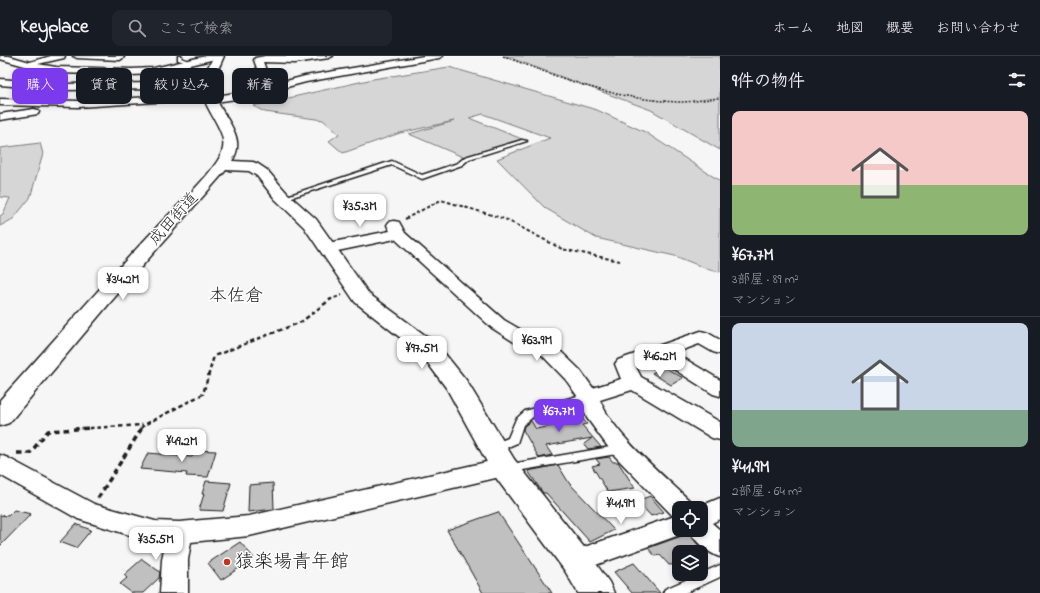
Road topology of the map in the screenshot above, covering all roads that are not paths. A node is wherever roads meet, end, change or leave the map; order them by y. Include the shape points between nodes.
1 (16, 56) edge
2 (61, 56) edge
3 (78, 56) edge
4 (180, 56) edge
5 (218, 56) edge
6 (329, 56) edge
7 (435, 56) edge
8 (3, 57) edge
9 (120, 57) edge
10 (189, 62) junction
11 (344, 63) dead end
12 (28, 64) junction
13 (14, 68) dead end
14 (109, 68) edge
15 (166, 68) edge
16 (214, 68) edge
17 (261, 68) edge
18 (76, 71) edge
19 (288, 75) edge
20 (0, 82) edge
21 (76, 87) edge
22 (224, 93) edge
23 (1, 103) edge
24 (12, 103) edge
25 (140, 103) edge
26 (52, 104) edge
27 (68, 104) edge
28 (214, 104) edge
29 (0, 117) edge
30 (524, 141) dead end
31 (222, 165) junction
32 (284, 198) junction
33 (328, 248) junction
34 (720, 348) edge
35 (660, 352) junction
36 (634, 382) junction
37 (720, 389) edge
38 (588, 396) junction
39 (0, 417) edge
40 (720, 432) edge
41 (622, 449) junction
42 (8, 458) edge
43 (499, 458) junction
44 (674, 501) edge
45 (720, 508) edge
46 (708, 514) edge
47 (672, 527) edge
48 (179, 533) junction
49 (708, 535) edge
50 (720, 546) edge
51 (576, 561) junction
52 (720, 571) edge
53 (174, 593) edge
54 (597, 593) edge
55 (670, 593) edge

1 - 8 street
2 - 12 street
3 - 9 street
4 - 10 lane via 179,59
5 - 10 street
5 - 16 street
6 - 17 street via 295,60 258,60
7 - 22 street via 305,79 249,94
8 - 12 street
9 - 14 street via 119,61
10 - 15 street
11 - 19 street
12 - 13 street
12 - 18 street
20 - 21 street
23 - 24 street
25 - 27 street
26 - 29 street via 43,110
28 - 31 street, 成田街道 via 214,112 226,127 232,142 230,152
30 - 32 lane via 467,158 460,164 422,177 392,163
31 - 32 street via 253,167 262,173
31 - 39 street, 成田街道
32 - 33 street via 310,223
33 - 38 street via 396,229 498,324 521,338 545,347
33 - 43 street via 362,298 428,349 457,386
34 - 35 street via 701,337
35 - 36 street via 625,364
35 - 37 street
36 - 38 street
36 - 40 street
38 - 41 street via 594,414
38 - 43 lane via 521,418 513,440
41 - 43 lane via 517,468
41 - 44 street
42 - 48 street via 87,512 155,532
43 - 48 street via 248,526
43 - 51 street
45 - 46 street
47 - 51 street
48 - 53 street
49 - 50 street
51 - 54 street
52 - 55 lane

